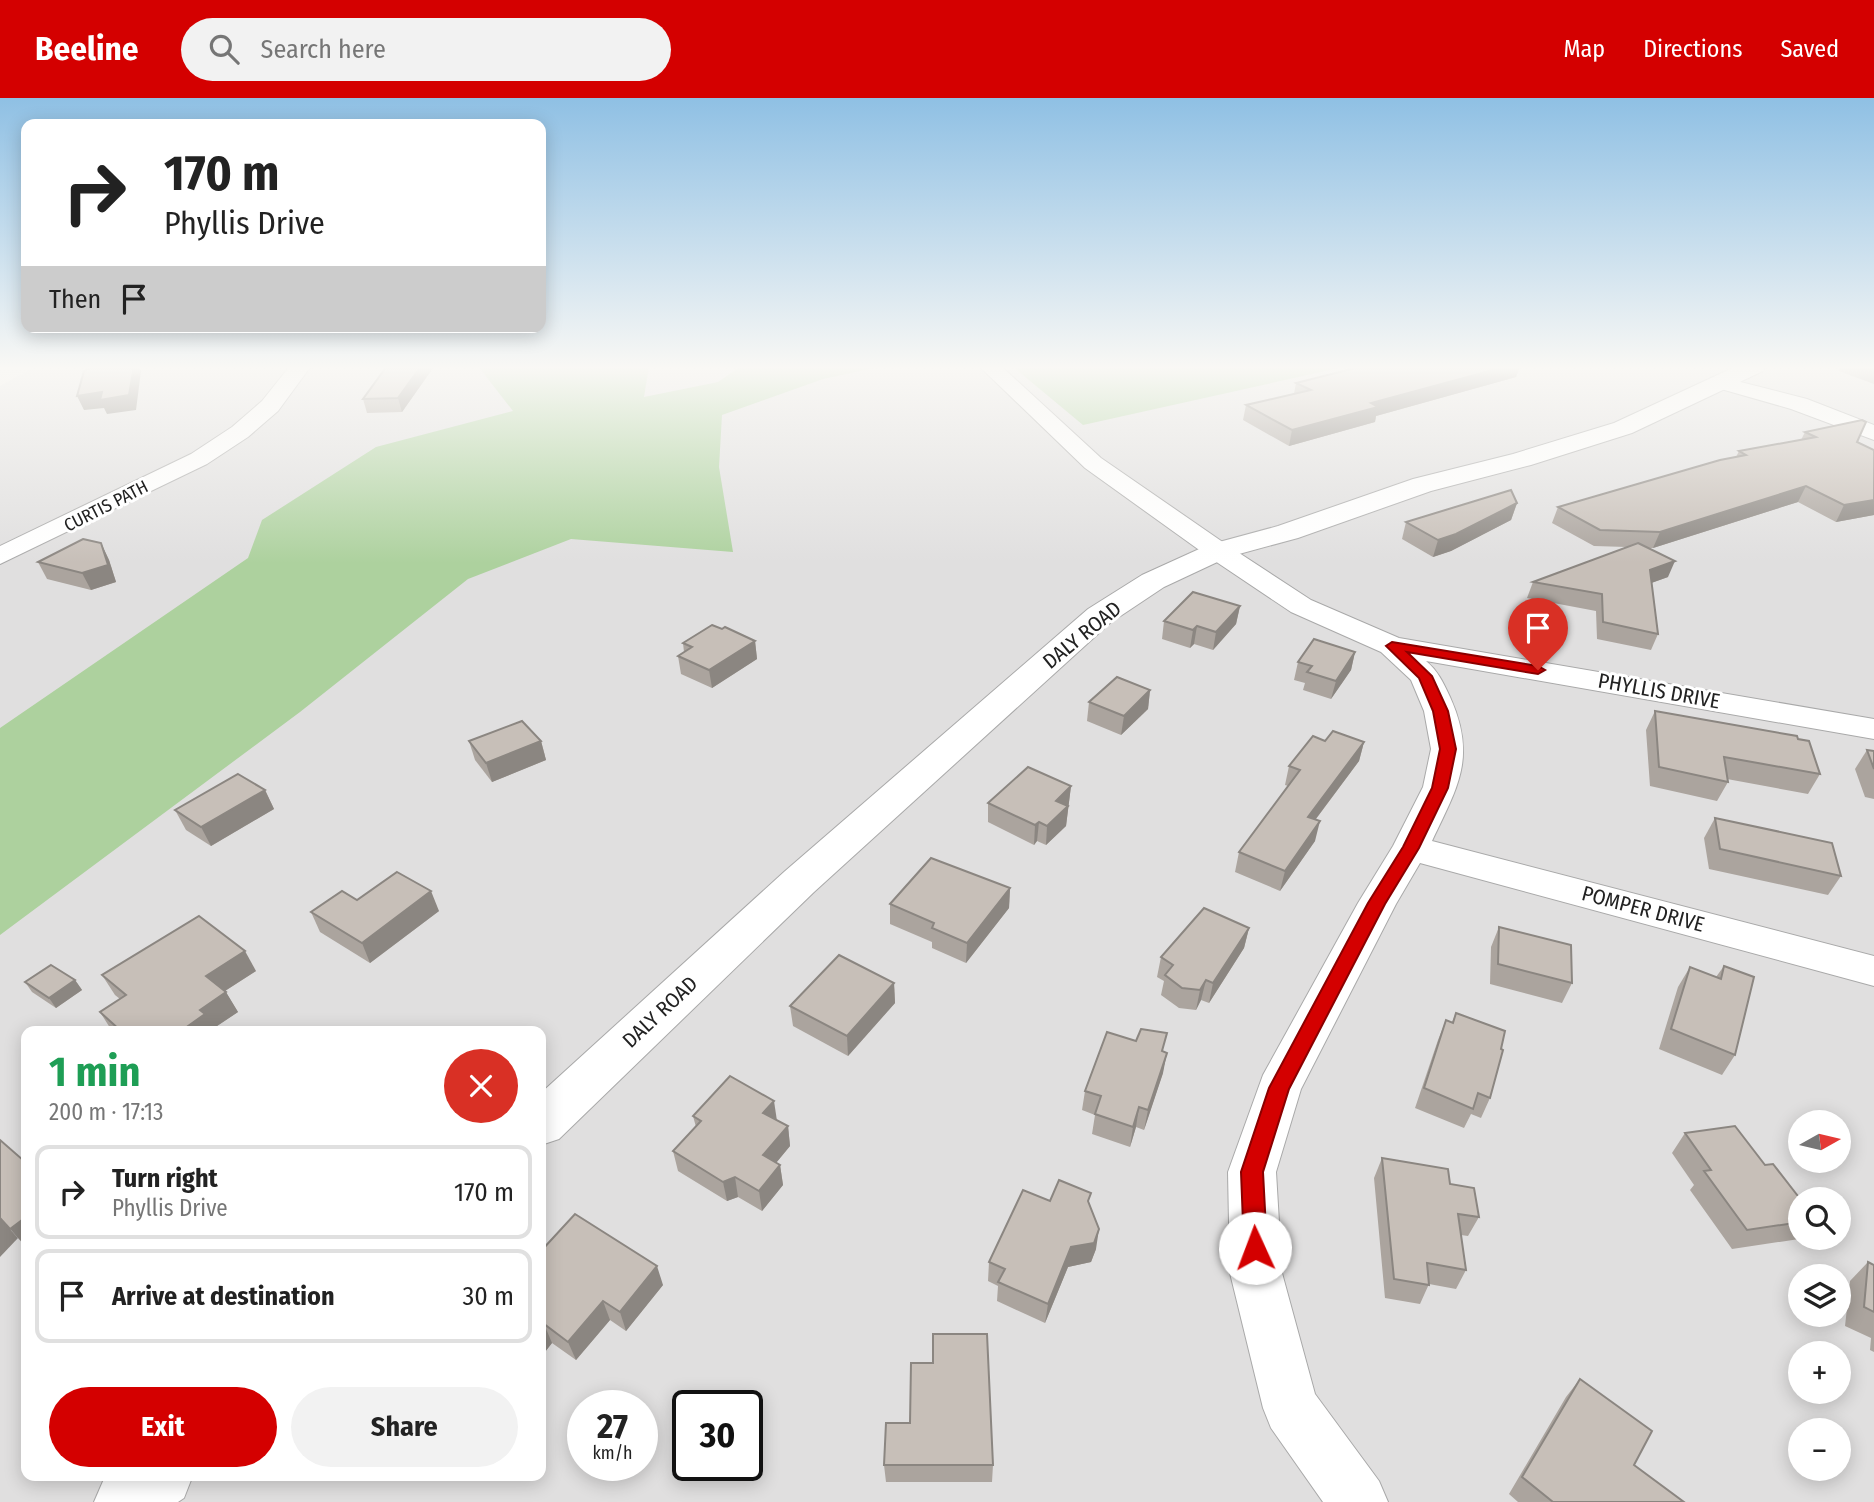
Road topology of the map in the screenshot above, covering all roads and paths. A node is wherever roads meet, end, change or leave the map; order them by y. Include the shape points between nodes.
1 (241, 432) edge
2 (1059, 432) edge
3 (1612, 432) edge
4 (1218, 551) junction
5 (0, 556) edge
6 (1392, 646) junction
7 (1874, 729) edge
8 (1411, 848) junction
9 (1873, 973) edge
10 (546, 1119) edge
11 (153, 1481) edge
12 (127, 1502) edge
13 (1358, 1502) edge

1 - 5 street, CURTIS PATH via 199,459
2 - 4 street, PHYLLIS DRIVE via 1093,463
3 - 4 street, DALY ROAD via 1422,485 1289,532
4 - 6 street, PHYLLIS DRIVE via 1301,606
4 - 10 street, DALY ROAD via 1153,582 1099,616 799,882
6 - 7 street, PHYLLIS DRIVE
6 - 8 street via 1425,676 1440,711 1448,749 1440,788
8 - 9 street, POMPER DRIVE
8 - 13 street via 1279,1088 1252,1172 1256,1273 1291,1408
11 - 12 street

